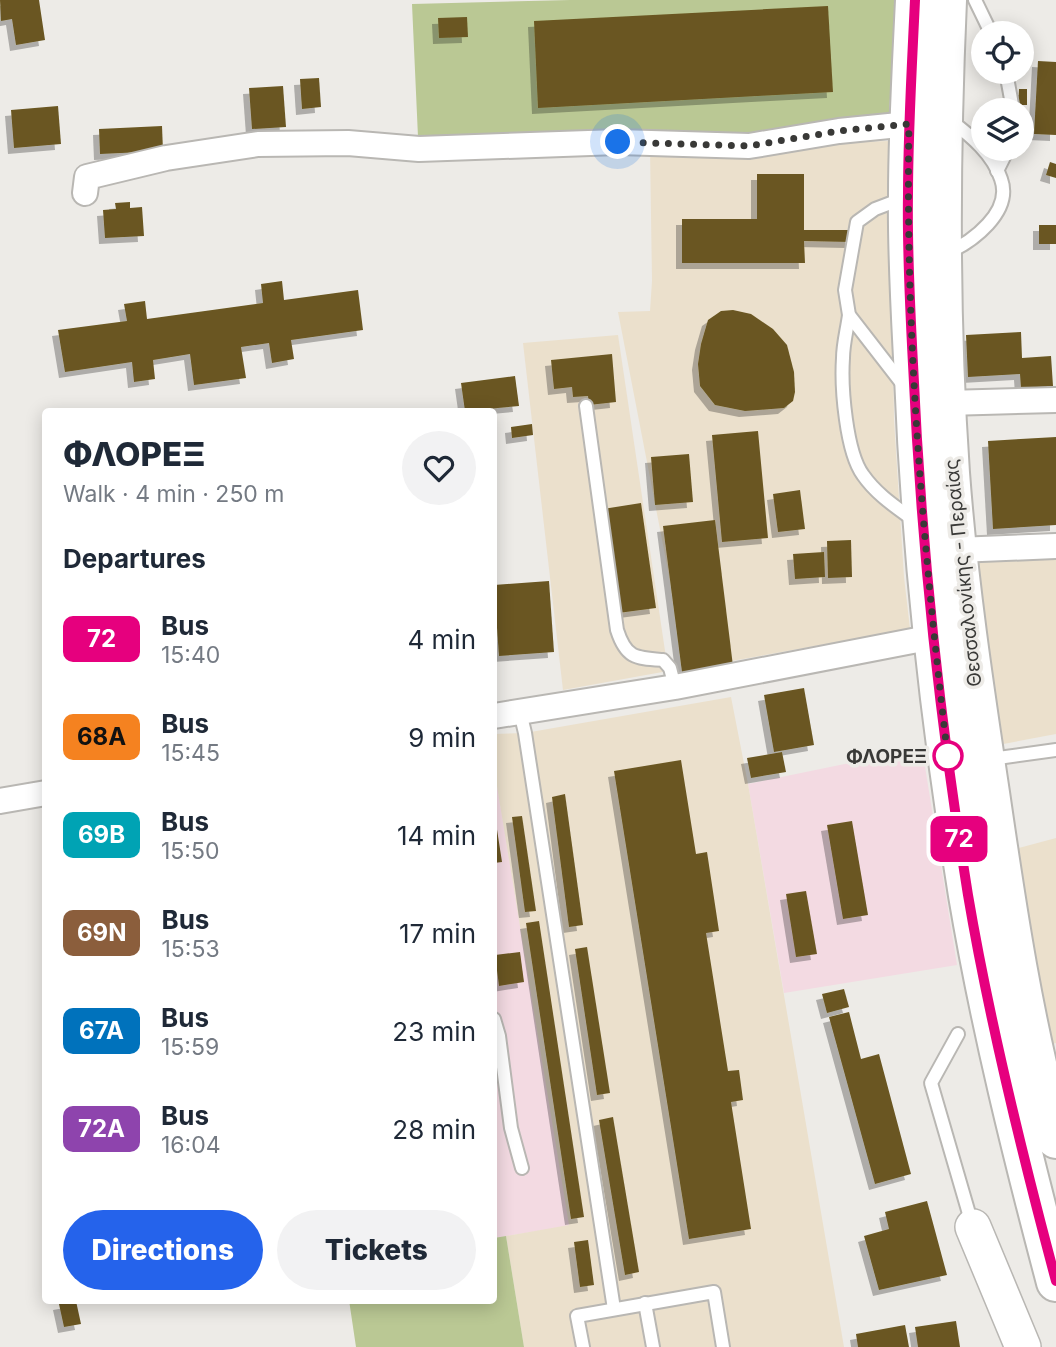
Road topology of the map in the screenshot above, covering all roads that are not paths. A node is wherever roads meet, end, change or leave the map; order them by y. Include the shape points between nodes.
1 (915, 0) edge
2 (947, 0) edge
3 (975, 0) edge
4 (985, 21) edge
5 (926, 119) junction
6 (1002, 161) edge
7 (997, 171) junction
8 (85, 193) dead end
9 (908, 197) junction
10 (941, 256) junction
11 (849, 315) junction
12 (931, 400) junction
13 (1056, 400) edge
14 (586, 406) dead end
15 (922, 526) junction
16 (1056, 546) edge
17 (957, 550) junction
18 (933, 638) junction
19 (675, 687) junction
20 (520, 712) junction
21 (497, 716) edge
22 (1056, 750) edge
23 (985, 760) junction
24 (42, 794) edge
25 (0, 801) edge
26 (497, 1029) edge
27 (958, 1034) dead end
28 (1056, 1139) edge
29 (522, 1168) dead end
30 (973, 1227) joint
31 (1056, 1282) edge
32 (645, 1303) junction
33 (614, 1309) junction
34 (583, 1347) edge
35 (653, 1347) edge
36 (723, 1347) edge
37 (1023, 1347) edge

1 - 5 main road, Θεσσαλονίκης - Περαίας
2 - 5 main road, Θεσσαλονίκης - Περαίας
3 - 4 lane
5 - 7 lane via 980,145
5 - 8 street via 749,146 618,142 419,149 348,143 258,144 166,158 87,177
5 - 9 main road, Θεσσαλονίκης - Περαίας
5 - 10 main road, Θεσσαλονίκης - Περαίας
6 - 7 lane
7 - 10 lane via 1003,193 991,222
9 - 11 lane via 874,209 857,222 845,290
9 - 12 main road, Θεσσαλονίκης - Περαίας
10 - 12 main road, Θεσσαλονίκης - Περαίας
11 - 12 lane
11 - 15 lane via 843,359 852,457 878,494
12 - 13 street
12 - 15 main road, Θεσσαλονίκης - Περαίας
12 - 17 main road, Θεσσαλονίκης - Περαίας
14 - 19 lane via 617,630 625,651 635,657 663,660
15 - 18 main road, Θεσσαλονίκης - Περαίας
16 - 17 street
17 - 23 main road, Θεσσαλονίκης - Περαίας
18 - 19 street
18 - 31 main road, Θεσσαλονίκης - Περαίας via 975,935
19 - 20 street
20 - 21 street
20 - 33 lane
22 - 23 lane
23 - 28 main road, Θεσσαλονίκης - Περαίας via 1016,966
24 - 25 street
26 - 29 lane via 511,1128
27 - 30 lane via 931,1083
30 - 37 street
32 - 33 lane
32 - 35 lane
32 - 36 lane via 714,1292
33 - 34 lane via 577,1316

